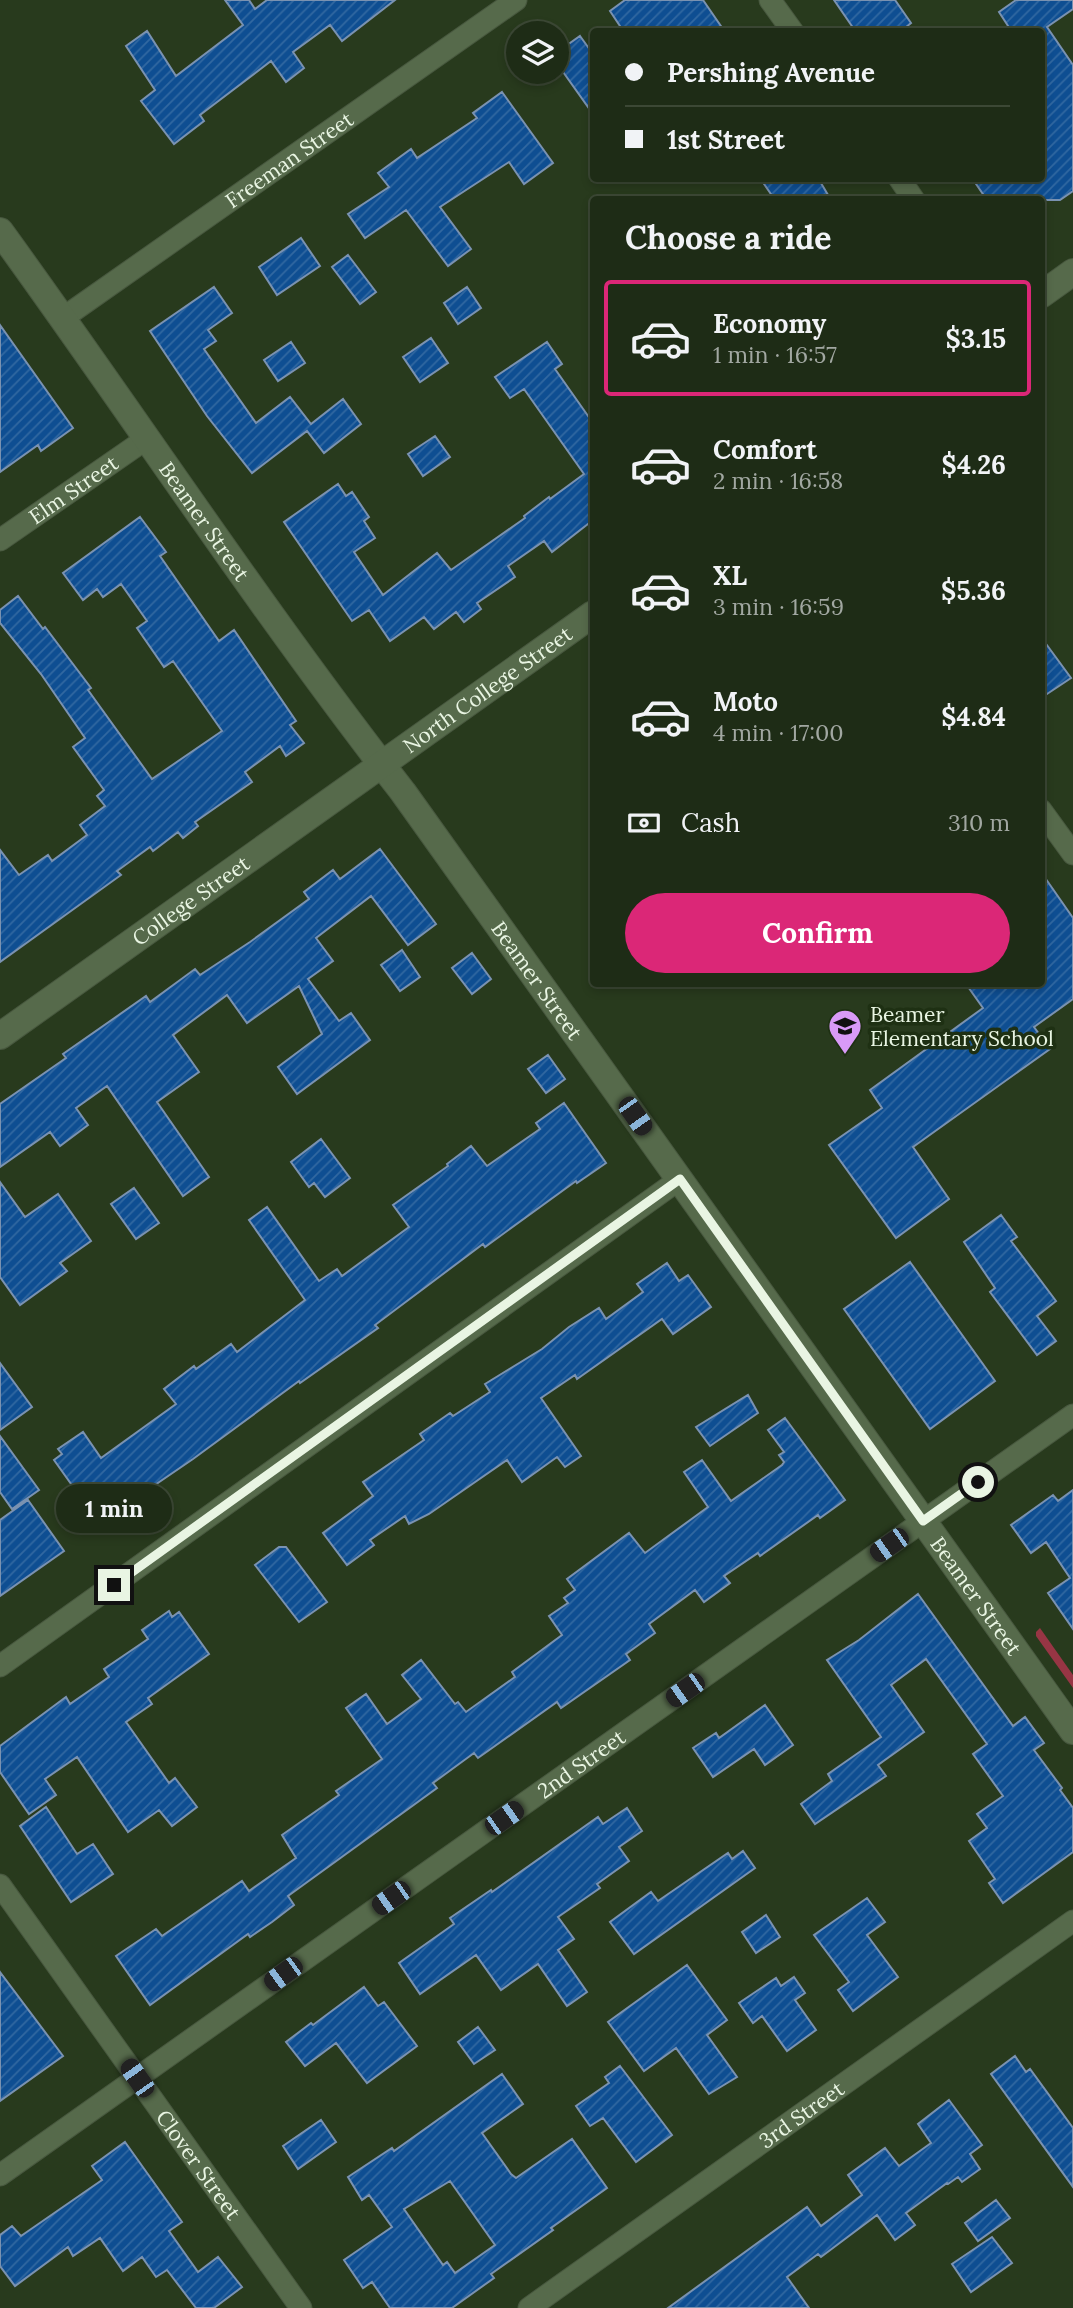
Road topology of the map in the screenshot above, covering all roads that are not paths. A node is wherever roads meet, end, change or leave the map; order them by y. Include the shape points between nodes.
1 (516, 0) edge
2 (770, 0) edge
3 (790, 28) edge
4 (0, 231) edge
5 (1073, 272) edge
6 (1045, 292) edge
7 (63, 318) junction
8 (146, 439) junction
9 (0, 540) edge
10 (590, 616) edge
11 (382, 764) junction
12 (1045, 816) edge
13 (1073, 854) edge
14 (0, 1036) edge
15 (680, 1179) junction
16 (1073, 1415) edge
17 (923, 1521) junction
18 (0, 1666) edge
19 (1073, 1731) edge
20 (0, 1885) edge
21 (1073, 1921) edge
22 (137, 2078) junction
23 (0, 2175) edge
24 (301, 2308) edge
25 (529, 2308) edge

1 - 7 street, Freeman Street
2 - 3 street
4 - 7 street, Beamer Street
5 - 6 street
7 - 8 street, Beamer Street
8 - 9 street, Elm Street
8 - 11 street, Beamer Street
10 - 11 street, North College Street
11 - 14 street, College Street
11 - 15 street, Beamer Street
12 - 13 street
15 - 17 street, Beamer Street
15 - 18 street
16 - 17 street, 2nd Street
17 - 19 street, Beamer Street
17 - 22 street, 2nd Street
20 - 22 street, Clover Street
21 - 25 street, 3rd Street
22 - 23 street, 2nd Street
22 - 24 street, Clover Street

